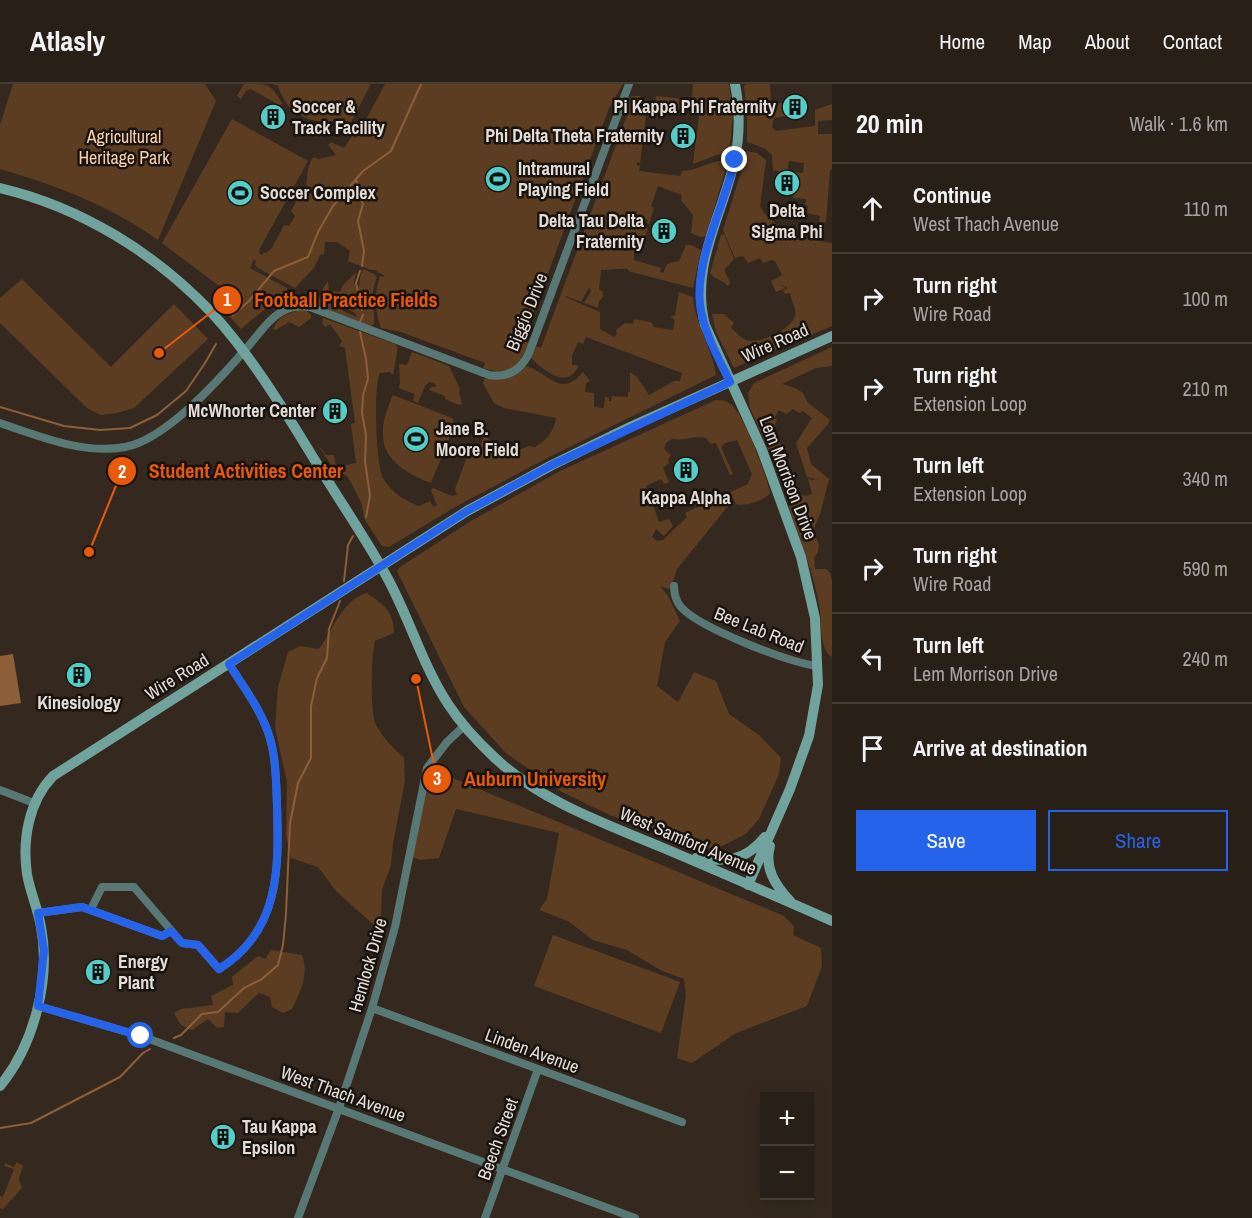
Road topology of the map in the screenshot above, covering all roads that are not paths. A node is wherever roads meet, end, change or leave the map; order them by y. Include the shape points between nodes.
1 (629, 84) edge
2 (735, 84) edge
3 (0, 188) edge
4 (832, 336) edge
5 (243, 352) junction
6 (730, 382) junction
7 (0, 423) edge
8 (380, 566) junction
9 (674, 586) dead end
10 (229, 664) junction
11 (818, 666) junction
12 (464, 726) junction
13 (0, 790) edge
14 (34, 803) junction
15 (773, 828) junction
16 (686, 858) junction
17 (748, 885) junction
18 (794, 904) junction
19 (91, 909) junction
20 (38, 913) junction
21 (832, 921) edge
22 (171, 931) junction
23 (38, 1006) junction
24 (372, 1008) junction
25 (538, 1070) junction
26 (0, 1086) edge
27 (339, 1108) junction
28 (682, 1122) dead end
29 (503, 1168) junction
30 (298, 1218) edge
31 (485, 1218) edge
32 (635, 1218) edge

1 - 5 street, Biggio Drive via 529,353 517,369 505,375 489,375 301,306 279,314
2 - 6 street, Lem Morrison Drive via 739,110 735,160 700,287 705,325
3 - 5 street, West Samford Avenue via 67,210 148,257 188,290
4 - 6 street, Wire Road
5 - 7 street, Biggio Drive via 168,426 126,447 80,447
5 - 8 street, West Samford Avenue
6 - 8 street, Wire Road via 552,465 467,511
6 - 11 street, Lem Morrison Drive via 762,450 801,557 815,618
8 - 10 street, Wire Road
8 - 12 street, West Samford Avenue via 440,691
9 - 11 street, Bee Lab Road via 682,609 714,629 796,662
10 - 14 street, Wire Road via 65,766 45,784
10 - 22 street via 259,711 274,755 278,842 273,894 255,938 219,969 198,945 182,943
11 - 15 street, Lem Morrison Drive via 809,736
12 - 16 street, West Samford Avenue via 496,759 546,795
12 - 24 street, Hemlock Drive via 427,768 395,927
13 - 14 street
14 - 20 street, Wire Road via 25,853
15 - 16 street via 751,852 739,858
15 - 17 street, Lem Morrison Drive
15 - 18 street via 767,856 769,870
16 - 17 street, West Samford Avenue
17 - 18 street, West Samford Avenue
18 - 21 street, West Samford Avenue
19 - 20 street
19 - 22 street via 162,936
19 - 22 street via 102,887 134,887
20 - 23 street, Wire Road via 44,950
23 - 26 street, Wire Road via 21,1054
23 - 27 street, West Thach Avenue via 141,1036
24 - 25 street, Linden Avenue
24 - 27 street, Hemlock Drive
25 - 28 street, Linden Avenue
25 - 29 street, Beech Street
27 - 29 street, West Thach Avenue
27 - 30 street, Hemlock Drive
29 - 31 street, Beech Street
29 - 32 street, West Thach Avenue

